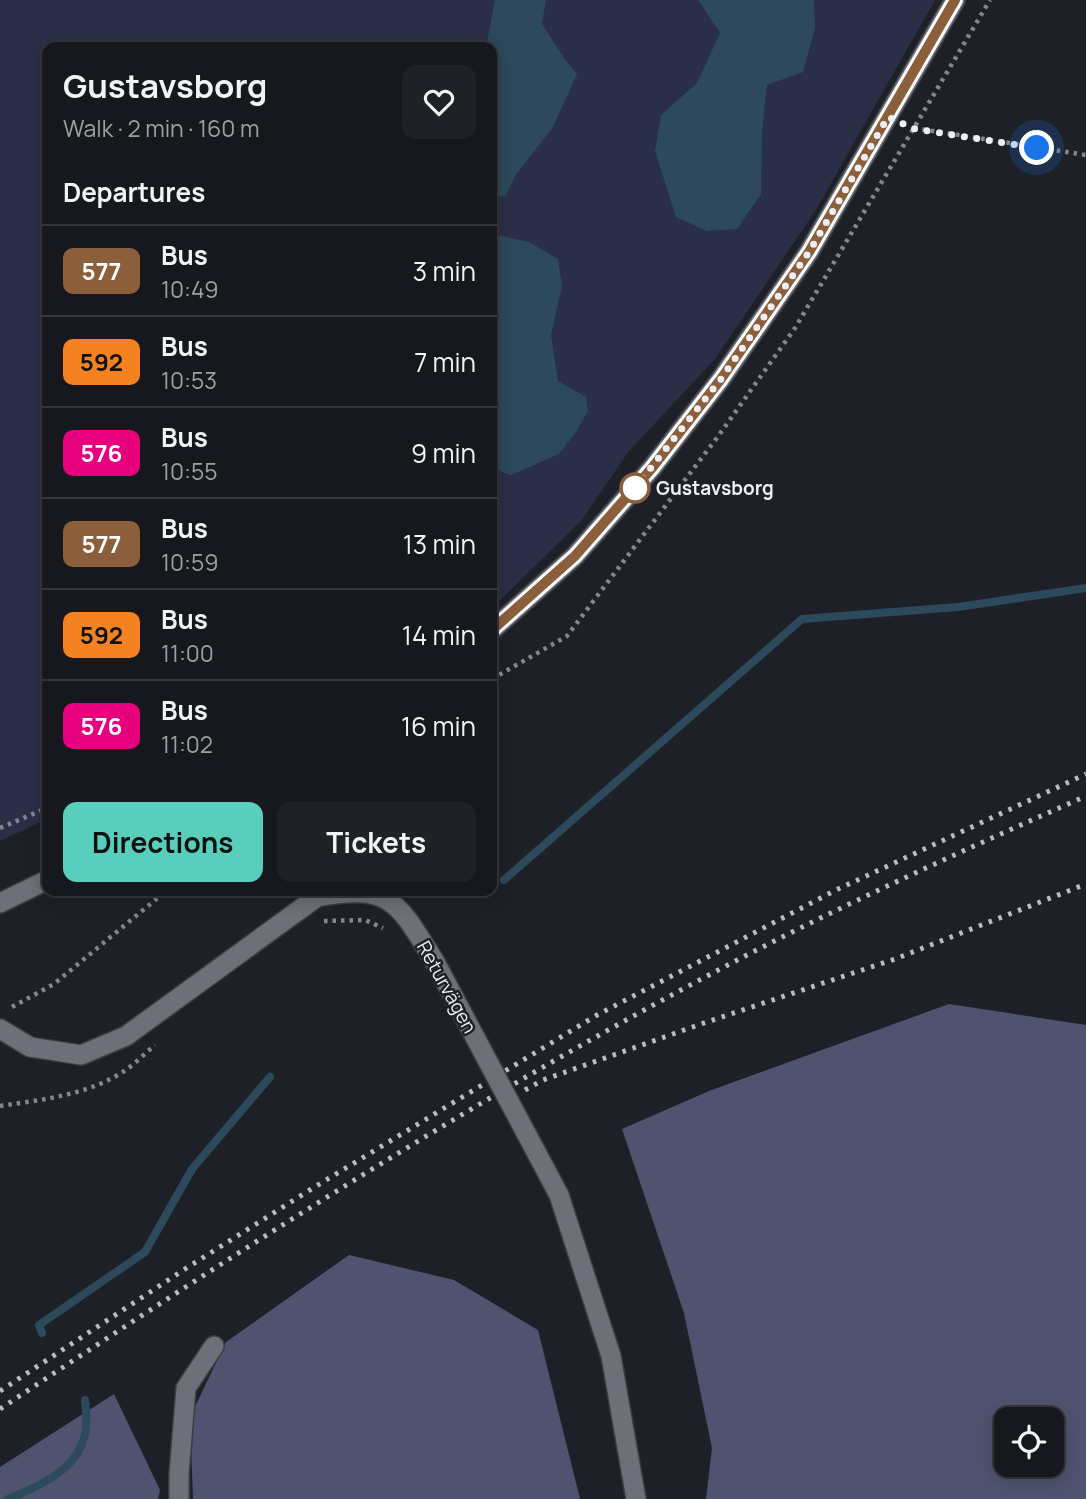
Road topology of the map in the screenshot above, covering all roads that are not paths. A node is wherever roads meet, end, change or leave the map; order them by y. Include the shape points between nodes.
1 (955, 0) edge
2 (497, 626) edge
3 (42, 882) edge
4 (323, 896) edge
5 (381, 896) edge
6 (0, 903) edge
7 (0, 1029) edge
8 (214, 1346) dead end
9 (179, 1499) edge
10 (636, 1499) edge

1 - 2 street via 809,252 713,389 575,556
3 - 6 street
4 - 7 street, Returvägen, bridge via 126,1036 81,1055 30,1047
5 - 10 street, Returvägen, bridge via 410,922 435,962 559,1195 611,1356
8 - 9 street via 186,1388

